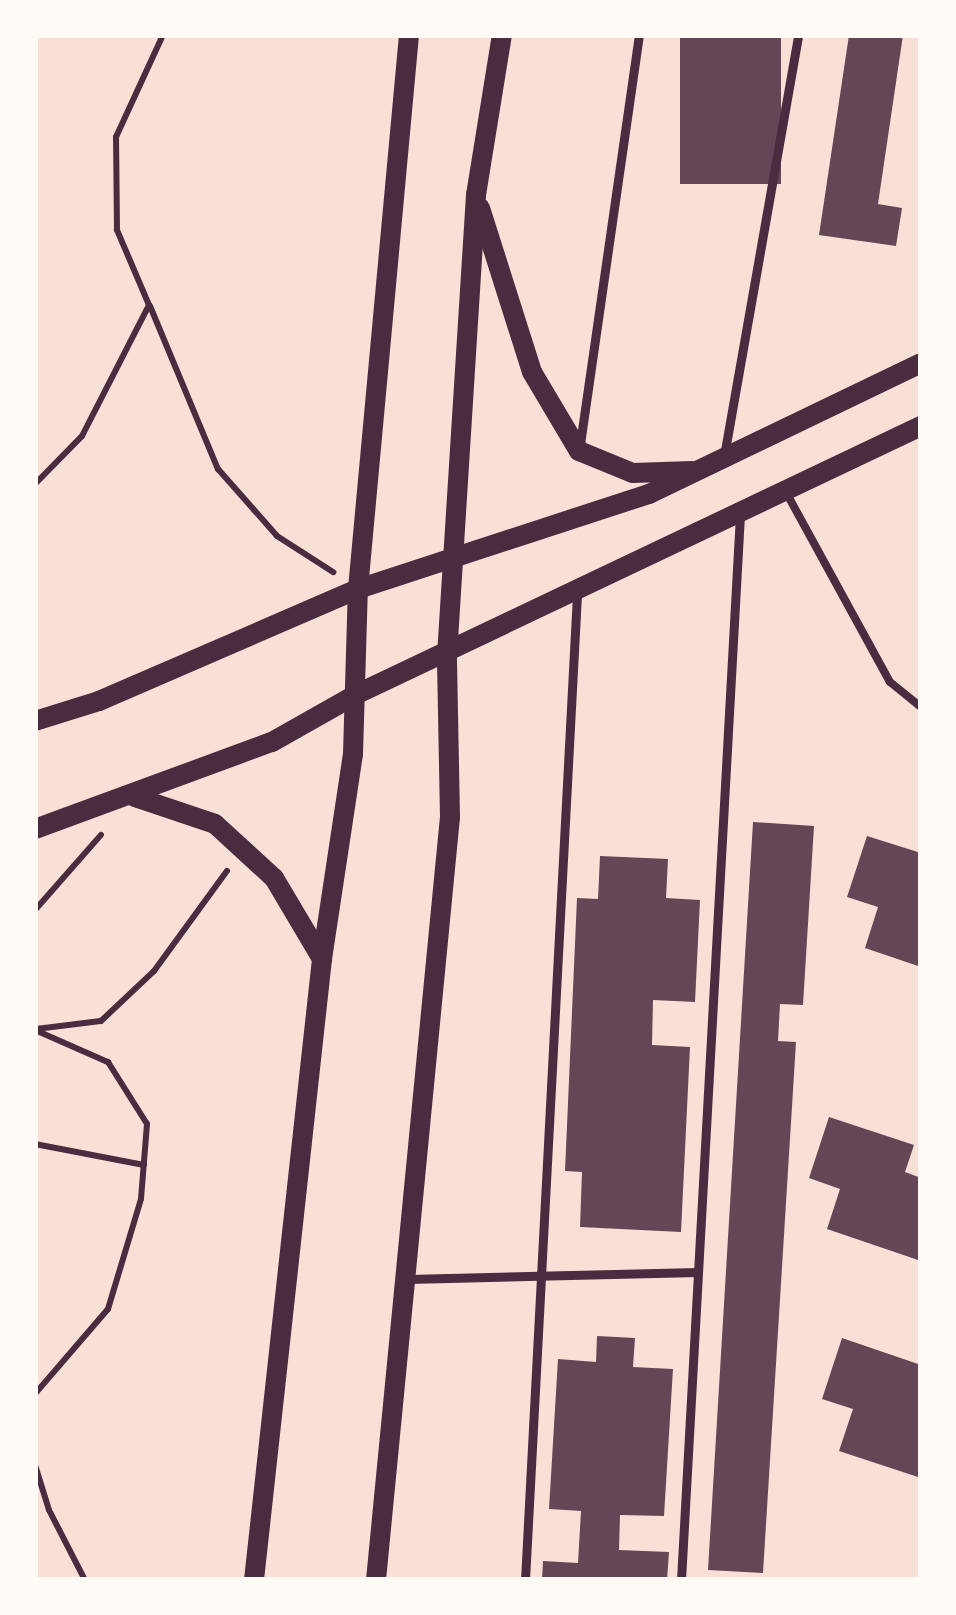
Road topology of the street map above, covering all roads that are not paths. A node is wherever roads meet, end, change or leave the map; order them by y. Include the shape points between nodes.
1 (409, 35) edge
2 (502, 35) edge
3 (639, 35) edge
4 (798, 35) edge
5 (476, 195) junction
6 (921, 363) edge
7 (921, 426) edge
8 (579, 451) junction
9 (724, 458) junction
10 (698, 470) junction
11 (785, 490) junction
12 (740, 511) junction
13 (451, 555) junction
14 (358, 589) junction
15 (577, 590) junction
16 (447, 656) junction
17 (355, 695) junction
18 (921, 707) edge
19 (35, 721) edge
20 (135, 797) junction
21 (35, 829) edge
22 (322, 959) junction
23 (698, 1272) junction
24 (541, 1276) junction
25 (408, 1279) junction
26 (254, 1580) edge
27 (376, 1580) edge
28 (525, 1580) edge
29 (681, 1580) edge

1 - 14 main road
2 - 5 main road
3 - 8 street
4 - 9 street
5 - 8 main road via 532,372
5 - 13 main road
6 - 9 main road
7 - 11 main road
8 - 10 main road via 633,472
9 - 10 main road
10 - 13 main road via 649,494
11 - 12 main road
11 - 18 lane via 890,682
12 - 15 main road
12 - 23 street
13 - 14 main road
13 - 16 main road
14 - 17 main road
14 - 19 main road
15 - 16 main road
15 - 24 street
16 - 17 main road
16 - 25 main road via 450,817
17 - 20 main road via 272,742
17 - 22 main road via 353,754
20 - 21 main road
20 - 22 main road via 214,824 274,878
22 - 26 main road
23 - 24 street
23 - 29 street
24 - 25 street
24 - 28 street
25 - 27 main road

